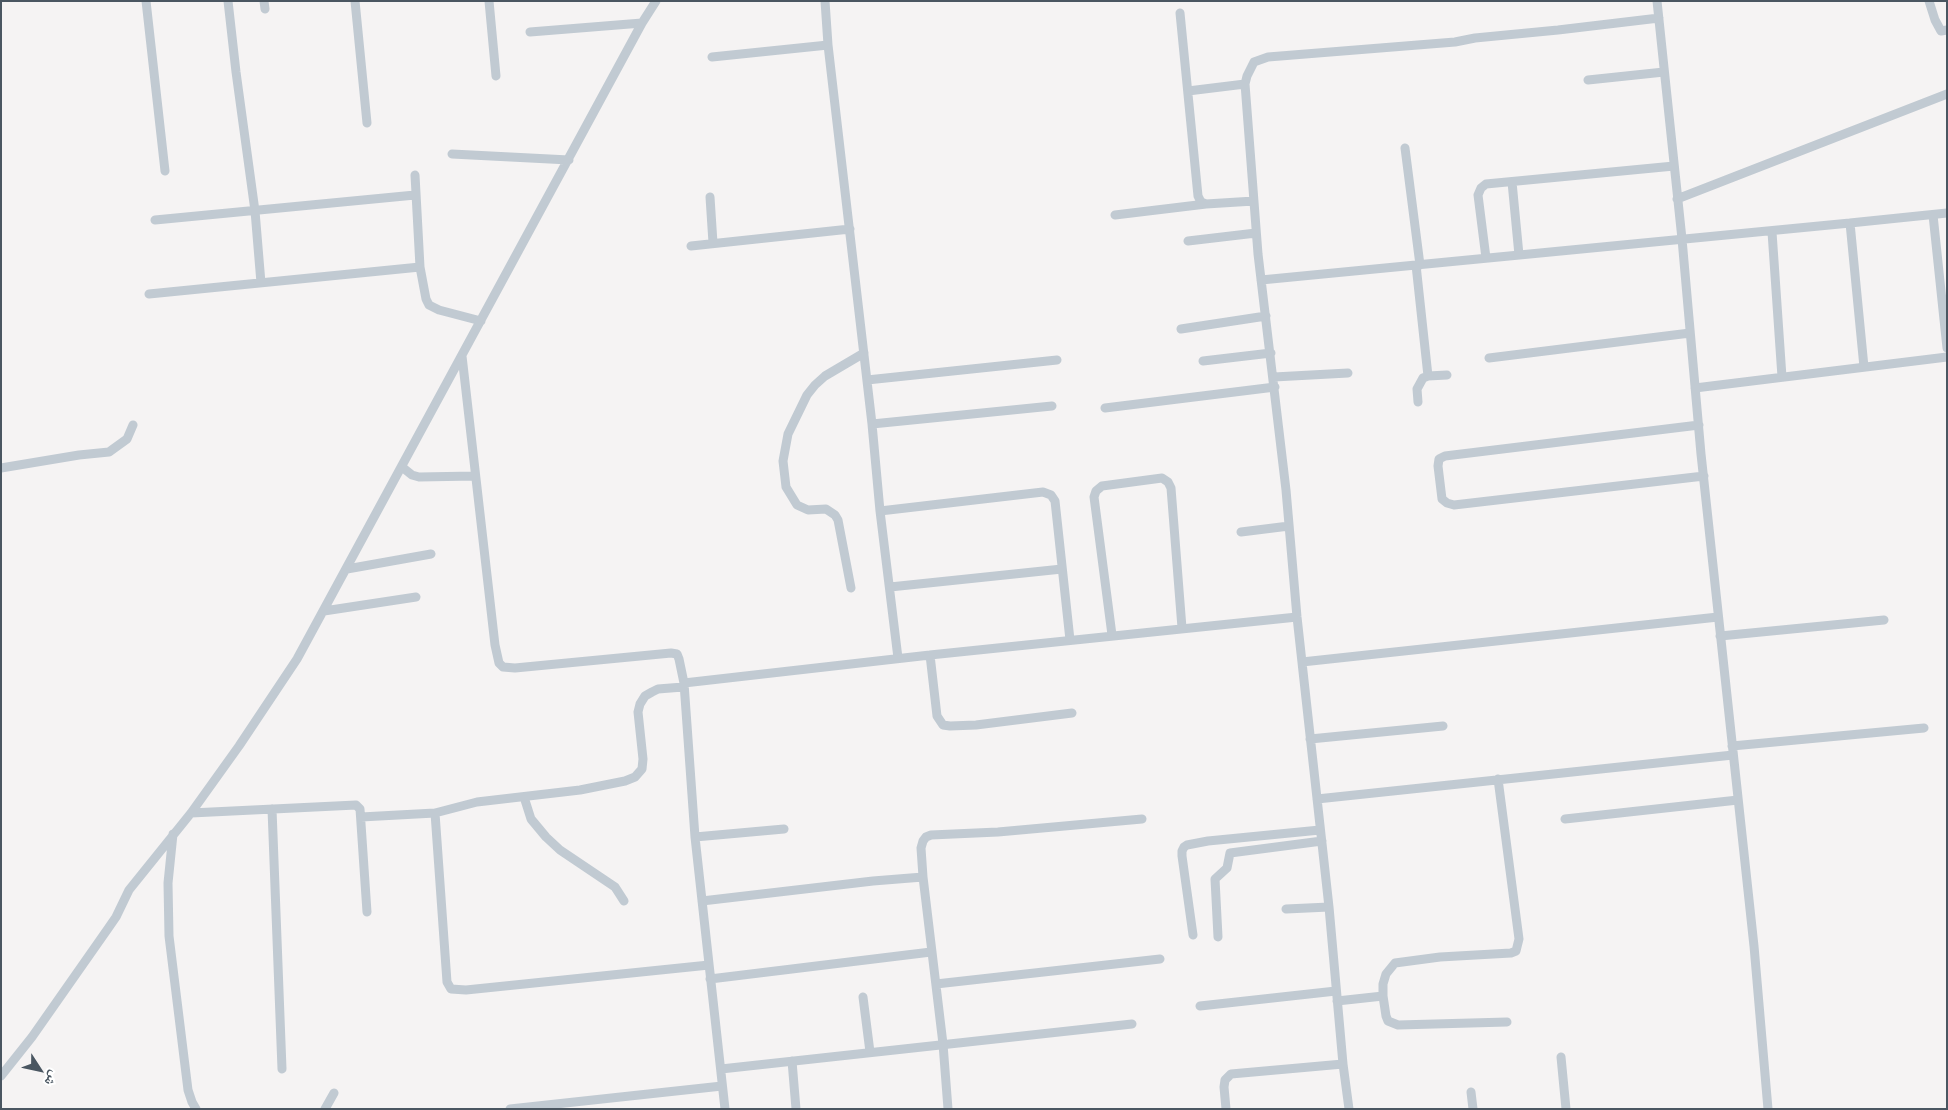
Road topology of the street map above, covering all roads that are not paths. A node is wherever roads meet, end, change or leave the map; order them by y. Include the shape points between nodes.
1 (146, 1) edge
2 (228, 1) edge
3 (355, 1) edge
4 (489, 1) edge
5 (656, 1) edge
6 (825, 1) edge
7 (1657, 1) edge
8 (1928, 1) edge
9 (1180, 13) dead end
10 (1659, 18) junction
11 (642, 22) junction
12 (1947, 30) edge
13 (530, 32) dead end
14 (828, 45) junction
15 (712, 57) dead end
16 (1664, 72) junction
17 (496, 76) dead end
18 (1588, 80) dead end
19 (1245, 84) junction
20 (1188, 91) junction
21 (1947, 94) edge
22 (367, 123) dead end
23 (1405, 148) dead end
24 (452, 154) dead end
25 (569, 160) junction
26 (1674, 166) junction
27 (165, 171) dead end
28 (415, 175) dead end
29 (1512, 182) junction
30 (415, 195) junction
31 (710, 197) dead end
32 (1676, 199) junction
33 (1254, 201) junction
34 (1206, 204) junction
35 (255, 211) junction
36 (1947, 214) edge
37 (1115, 215) dead end
38 (1933, 215) junction
39 (155, 220) dead end
40 (1850, 223) junction
41 (850, 229) junction
42 (1772, 232) junction
43 (1256, 233) junction
44 (1682, 240) junction
45 (1188, 241) dead end
46 (713, 243) junction
47 (691, 246) dead end
48 (1519, 255) junction
49 (1486, 258) junction
50 (1418, 265) junction
51 (420, 268) junction
52 (1261, 280) junction
53 (261, 283) junction
54 (149, 294) dead end
55 (1266, 316) junction
56 (482, 321) junction
57 (1180, 329) dead end
58 (1690, 333) junction
59 (1947, 348) edge
60 (864, 353) junction
61 (1271, 353) junction
62 (462, 356) junction
63 (1947, 357) edge
64 (1488, 358) dead end
65 (1057, 360) dead end
66 (1203, 361) dead end
67 (1864, 367) junction
68 (1348, 374) dead end
69 (1447, 375) dead end
70 (1428, 376) junction
71 (1274, 377) junction
72 (1782, 377) junction
73 (867, 380) junction
74 (1275, 387) junction
75 (1695, 388) junction
76 (1418, 402) dead end
77 (1052, 406) dead end
78 (1105, 408) dead end
79 (872, 424) junction
80 (133, 425) dead end
81 (1699, 426) junction
82 (402, 466) junction
83 (1, 468) edge
84 (476, 476) junction
85 (1704, 476) junction
86 (880, 512) junction
87 (1289, 526) junction
88 (1241, 532) dead end
89 (431, 554) dead end
90 (347, 568) junction
91 (1062, 569) junction
92 (890, 587) junction
93 (851, 588) dead end
94 (416, 597) dead end
95 (324, 611) junction
96 (1718, 616) junction
97 (1297, 617) junction
98 (1884, 620) dead end
99 (1182, 628) junction
100 (1112, 636) junction
101 (1720, 636) junction
102 (1070, 640) junction
103 (930, 655) junction
104 (898, 658) junction
105 (1302, 662) junction
106 (684, 685) junction
107 (1072, 713) dead end
108 (1443, 726) dead end
109 (1924, 728) dead end
110 (1310, 739) junction
111 (1732, 751) junction
112 (1498, 779) junction
113 (524, 797) junction
114 (1317, 799) junction
115 (1738, 800) junction
116 (272, 809) junction
117 (191, 813) junction
118 (435, 813) junction
119 (361, 817) junction
120 (1565, 819) dead end
121 (1142, 820) dead end
122 (784, 830) dead end
123 (1320, 830) junction
124 (173, 834) junction
125 (695, 837) junction
126 (1322, 841) junction
127 (923, 877) junction
128 (624, 900) dead end
129 (702, 901) junction
130 (1329, 908) junction
131 (1286, 909) dead end
132 (367, 912) dead end
133 (1193, 935) dead end
134 (1218, 937) dead end
135 (931, 952) junction
136 (1160, 960) dead end
137 (709, 965) junction
138 (710, 979) junction
139 (936, 984) junction
140 (1336, 991) junction
141 (1383, 996) junction
142 (863, 997) dead end
143 (1337, 1001) junction
144 (1200, 1006) dead end
145 (1508, 1022) dead end
146 (1132, 1024) dead end
147 (943, 1044) junction
148 (870, 1052) junction
149 (1561, 1057) dead end
150 (792, 1061) junction
151 (1343, 1064) junction
152 (282, 1069) dead end
153 (721, 1069) junction
154 (1, 1076) edge
155 (722, 1086) junction
156 (1471, 1092) dead end
157 (334, 1093) dead end
158 (196, 1109) edge
159 (325, 1109) edge
160 (510, 1109) edge
161 (725, 1109) edge
162 (796, 1109) edge
163 (948, 1109) edge
164 (1226, 1109) edge
165 (1349, 1109) edge
166 (1473, 1109) edge
167 (1566, 1109) edge
168 (1768, 1109) edge

1 - 27 street
2 - 35 street
3 - 22 street
4 - 17 street
5 - 11 street
6 - 14 street
7 - 10 street
8 - 12 street via 1941,31
9 - 20 street
10 - 16 street
10 - 19 street via 1393,48 1268,56 1254,62
11 - 13 street
11 - 25 street
14 - 15 street
14 - 41 street
16 - 18 street
16 - 26 street
19 - 20 street
19 - 33 street
20 - 34 street via 1198,196
21 - 32 street
23 - 50 street
24 - 25 street
25 - 56 street
26 - 29 street
26 - 32 street
28 - 30 street
29 - 48 street
29 - 49 street via 1486,184 1478,195
30 - 35 street
30 - 51 street
31 - 46 street
32 - 44 street
33 - 34 street
33 - 43 street
34 - 37 street
35 - 39 street
35 - 53 street
36 - 38 street
38 - 40 street
38 - 59 street
40 - 42 street
40 - 67 street
41 - 46 street
41 - 60 street
42 - 44 street
42 - 72 street
43 - 45 street
43 - 52 street
44 - 48 street
44 - 58 street
46 - 47 street
48 - 49 street
49 - 50 street
50 - 52 street
50 - 70 street
51 - 53 street
51 - 56 street via 429,305
52 - 55 street
53 - 54 street
55 - 57 street
55 - 61 street
56 - 62 street
58 - 64 street
58 - 75 street
60 - 73 street
60 - 93 street via 815,385 788,434 783,461 786,487 797,505 808,510 826,509 838,520
61 - 66 street
61 - 71 street
62 - 82 street
62 - 84 street
63 - 67 street
65 - 73 street
67 - 72 street
68 - 71 street
69 - 70 street
70 - 76 street via 1419,383
71 - 74 street
72 - 75 street
73 - 79 street
74 - 78 street
74 - 87 street
75 - 81 street
77 - 79 street
79 - 86 street
80 - 83 street via 127,439 109,452
81 - 85 street
81 - 85 street via 1445,456 1439,459 1438,466 1442,499 1454,505
82 - 84 street via 420,477
82 - 90 street
84 - 106 street via 499,663 503,667 515,668 671,653 679,657
85 - 96 street
86 - 91 street via 1042,492 1056,501
86 - 92 street
87 - 88 street
87 - 97 street
89 - 90 street
90 - 95 street
91 - 92 street
91 - 102 street
92 - 104 street
94 - 95 street
95 - 117 street via 268,703
96 - 101 street
96 - 105 street
97 - 99 street
97 - 105 street
98 - 101 street
99 - 100 street
99 - 100 street via 1171,488 1162,478 1102,486 1094,497
100 - 102 street
101 - 111 street
102 - 103 street
103 - 104 street
103 - 107 street via 937,716 943,724 976,725
104 - 106 street
105 - 110 street
106 - 113 street via 658,689 645,696 640,704 643,759 642,769 635,777 607,785
106 - 125 street
108 - 110 street
109 - 111 street
110 - 114 street
111 - 112 street
111 - 115 street
112 - 114 street
112 - 141 street via 1519,939 1516,950 1395,963 1386,974
113 - 118 street via 478,802
113 - 128 street via 531,819 546,837 615,888
114 - 123 street
115 - 120 street
115 - 168 street
116 - 117 street
116 - 119 street via 356,805
116 - 152 street
117 - 124 street
118 - 119 street
118 - 137 street via 447,982 451,989
119 - 132 street
121 - 127 street via 931,835 926,837 921,848
122 - 125 street
123 - 126 street
123 - 133 street via 1187,845 1182,856
124 - 154 street via 129,890 107,930
124 - 158 street via 168,883 169,936 188,1090
125 - 129 street
126 - 130 street
126 - 134 street via 1230,853 1227,868 1215,878
127 - 129 street
127 - 135 street
129 - 137 street
130 - 131 street
130 - 140 street
135 - 138 street
135 - 139 street
136 - 139 street
137 - 138 street
138 - 153 street
139 - 147 street
140 - 143 street
140 - 144 street
141 - 143 street
141 - 145 street via 1388,1021 1398,1025
142 - 148 street
143 - 151 street
146 - 147 street
147 - 148 street
147 - 163 street
148 - 150 street
149 - 167 street
150 - 153 street
150 - 162 street
151 - 164 street via 1232,1074 1225,1080
151 - 165 street
153 - 155 street
155 - 160 street
155 - 161 street
156 - 166 street
157 - 159 street

